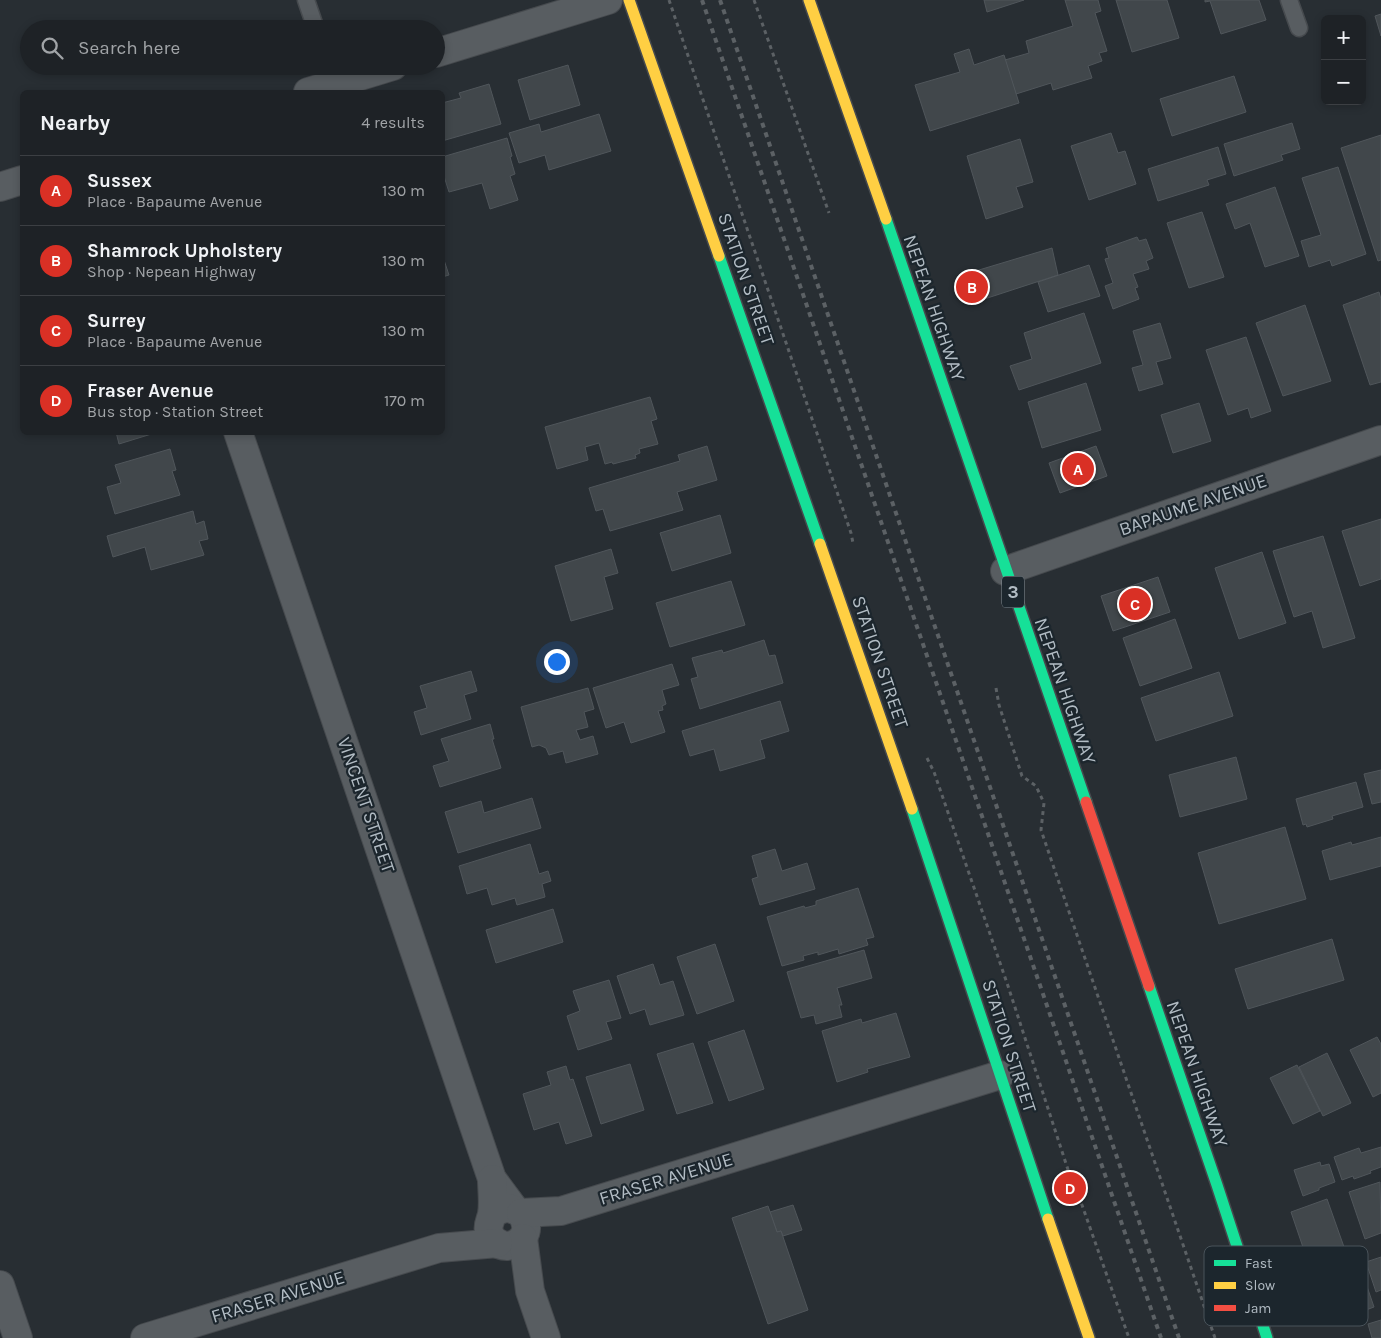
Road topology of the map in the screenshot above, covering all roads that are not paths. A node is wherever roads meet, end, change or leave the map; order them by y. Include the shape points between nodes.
1 (306, 0) edge
2 (608, 0) edge
3 (629, 0) edge
4 (809, 0) edge
5 (1289, 0) edge
6 (313, 20) edge
7 (1299, 28) dead end
8 (445, 50) edge
9 (331, 75) edge
10 (311, 90) edge
11 (20, 181) edge
12 (0, 187) edge
13 (239, 435) edge
14 (1381, 440) edge
15 (1005, 571) junction
16 (1000, 1075) junction
17 (508, 1228) junction
18 (1237, 1246) edge
19 (0, 1285) edge
20 (1263, 1326) edge
21 (18, 1338) edge
22 (145, 1338) edge
23 (546, 1338) edge
24 (1089, 1338) edge
25 (1267, 1338) edge

1 - 6 lane
2 - 8 street
3 - 16 main road, STATION STREET via 875,699
4 - 15 main road, NEPEAN HIGHWAY / 3
5 - 7 lane
9 - 10 street
11 - 12 street
13 - 17 street, VINCENT STREET
14 - 15 street, BAPAUME AVENUE
15 - 18 main road, NEPEAN HIGHWAY / 3
16 - 17 street, FRASER AVENUE via 561,1211 539,1224
16 - 24 main road, STATION STREET
17 - 22 street, FRASER AVENUE
17 - 23 street, VINCENT STREET
19 - 21 street
20 - 25 main road, NEPEAN HIGHWAY / 3

